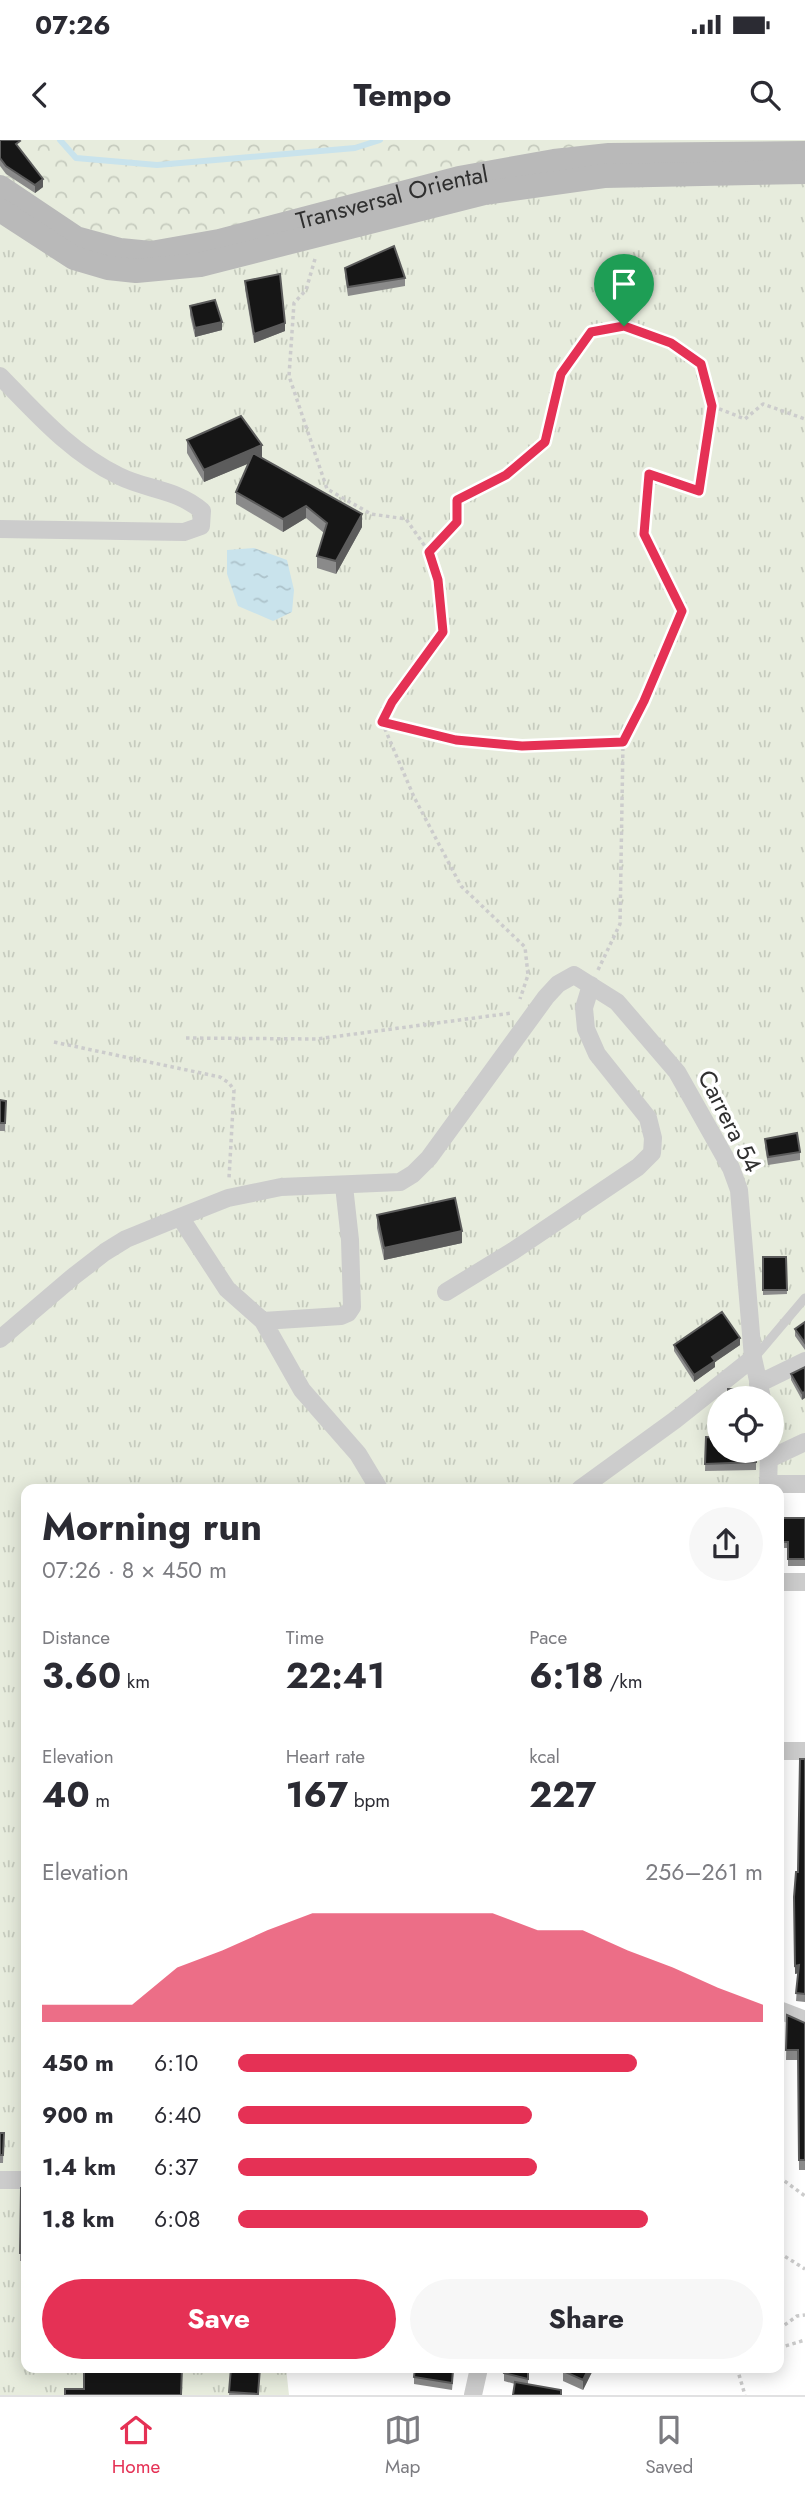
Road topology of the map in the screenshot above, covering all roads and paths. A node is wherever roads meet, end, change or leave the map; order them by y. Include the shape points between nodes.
1 (805, 152) edge
2 (805, 172) edge
3 (0, 187) edge
4 (0, 211) edge
5 (323, 234) junction
6 (0, 376) edge
7 (712, 406) junction
8 (805, 419) edge
9 (0, 530) edge
10 (429, 552) junction
11 (382, 722) junction
12 (623, 742) junction
13 (591, 985) junction
14 (520, 1000) dead end
15 (516, 1013) dead end
16 (186, 1038) dead end
17 (54, 1041) dead end
18 (344, 1186) junction
19 (228, 1198) junction
20 (180, 1217) junction
21 (446, 1292) dead end
22 (805, 1298) edge
23 (264, 1321) junction
24 (0, 1339) edge
25 (753, 1358) junction
26 (805, 1361) edge
27 (759, 1386) edge
28 (768, 1386) edge
29 (805, 1442) edge
30 (784, 1450) edge
31 (769, 1463) edge
32 (376, 1484) edge
33 (587, 1484) edge
34 (768, 1484) edge
35 (805, 1484) edge
36 (784, 1486) edge
37 (784, 1582) edge
38 (805, 1582) edge
39 (784, 1751) edge
40 (805, 1751) edge
41 (784, 2012) edge
42 (805, 2020) edge
43 (0, 2180) edge
44 (21, 2180) edge
45 (784, 2181) edge
46 (805, 2196) edge
47 (784, 2256) edge
48 (805, 2269) edge
49 (805, 2315) edge
50 (784, 2325) edge
51 (805, 2340) edge
52 (784, 2346) edge
53 (478, 2373) edge
54 (738, 2373) edge
55 (473, 2395) edge
56 (745, 2395) edge

1 - 3 main road, Transversal Oriental via 609,155 554,161 460,178 219,241 151,253 76,238
2 - 5 main road, Transversal Oriental via 604,176 484,193
4 - 5 main road, Transversal Oriental via 74,258 136,271 200,265
5 - 10 path via 306,290 294,303 290,346 289,376 310,440 327,489 371,514 406,519
6 - 9 street via 79,454 121,477 190,500 202,510 201,526 184,532
7 - 8 path via 745,419 762,404
7 - 10 path via 701,364 671,343 624,326 591,332 561,374 545,442 506,475 457,500 457,522
7 - 12 path via 699,491 649,474 644,534 682,611
10 - 11 path via 438,580 443,632
11 - 12 path via 456,740 522,746
11 - 14 path via 414,797 461,886 525,947 528,975
12 - 13 path via 620,924
13 - 18 street via 574,975 558,984 413,1174 400,1182
13 - 21 street via 583,1008 586,1029 597,1054 648,1118 652,1153 638,1167
13 - 25 street, Carrera 54 via 617,1002 677,1072 731,1168 739,1190
15 - 16 path via 317,1039
17 - 19 path via 220,1077 229,1083 234,1090
18 - 19 street via 281,1187
18 - 23 street via 352,1307 341,1316
19 - 20 street
20 - 23 street via 226,1289
20 - 24 street via 105,1252
22 - 25 lane
23 - 32 street via 302,1390 358,1454
25 - 27 street, Carrera 54
25 - 33 street
26 - 28 street
29 - 30 street
31 - 34 street
35 - 36 street
37 - 38 street
39 - 40 street
41 - 42 street
43 - 44 street
45 - 46 path
47 - 48 path
49 - 50 path
51 - 52 path
53 - 55 street
54 - 56 path

